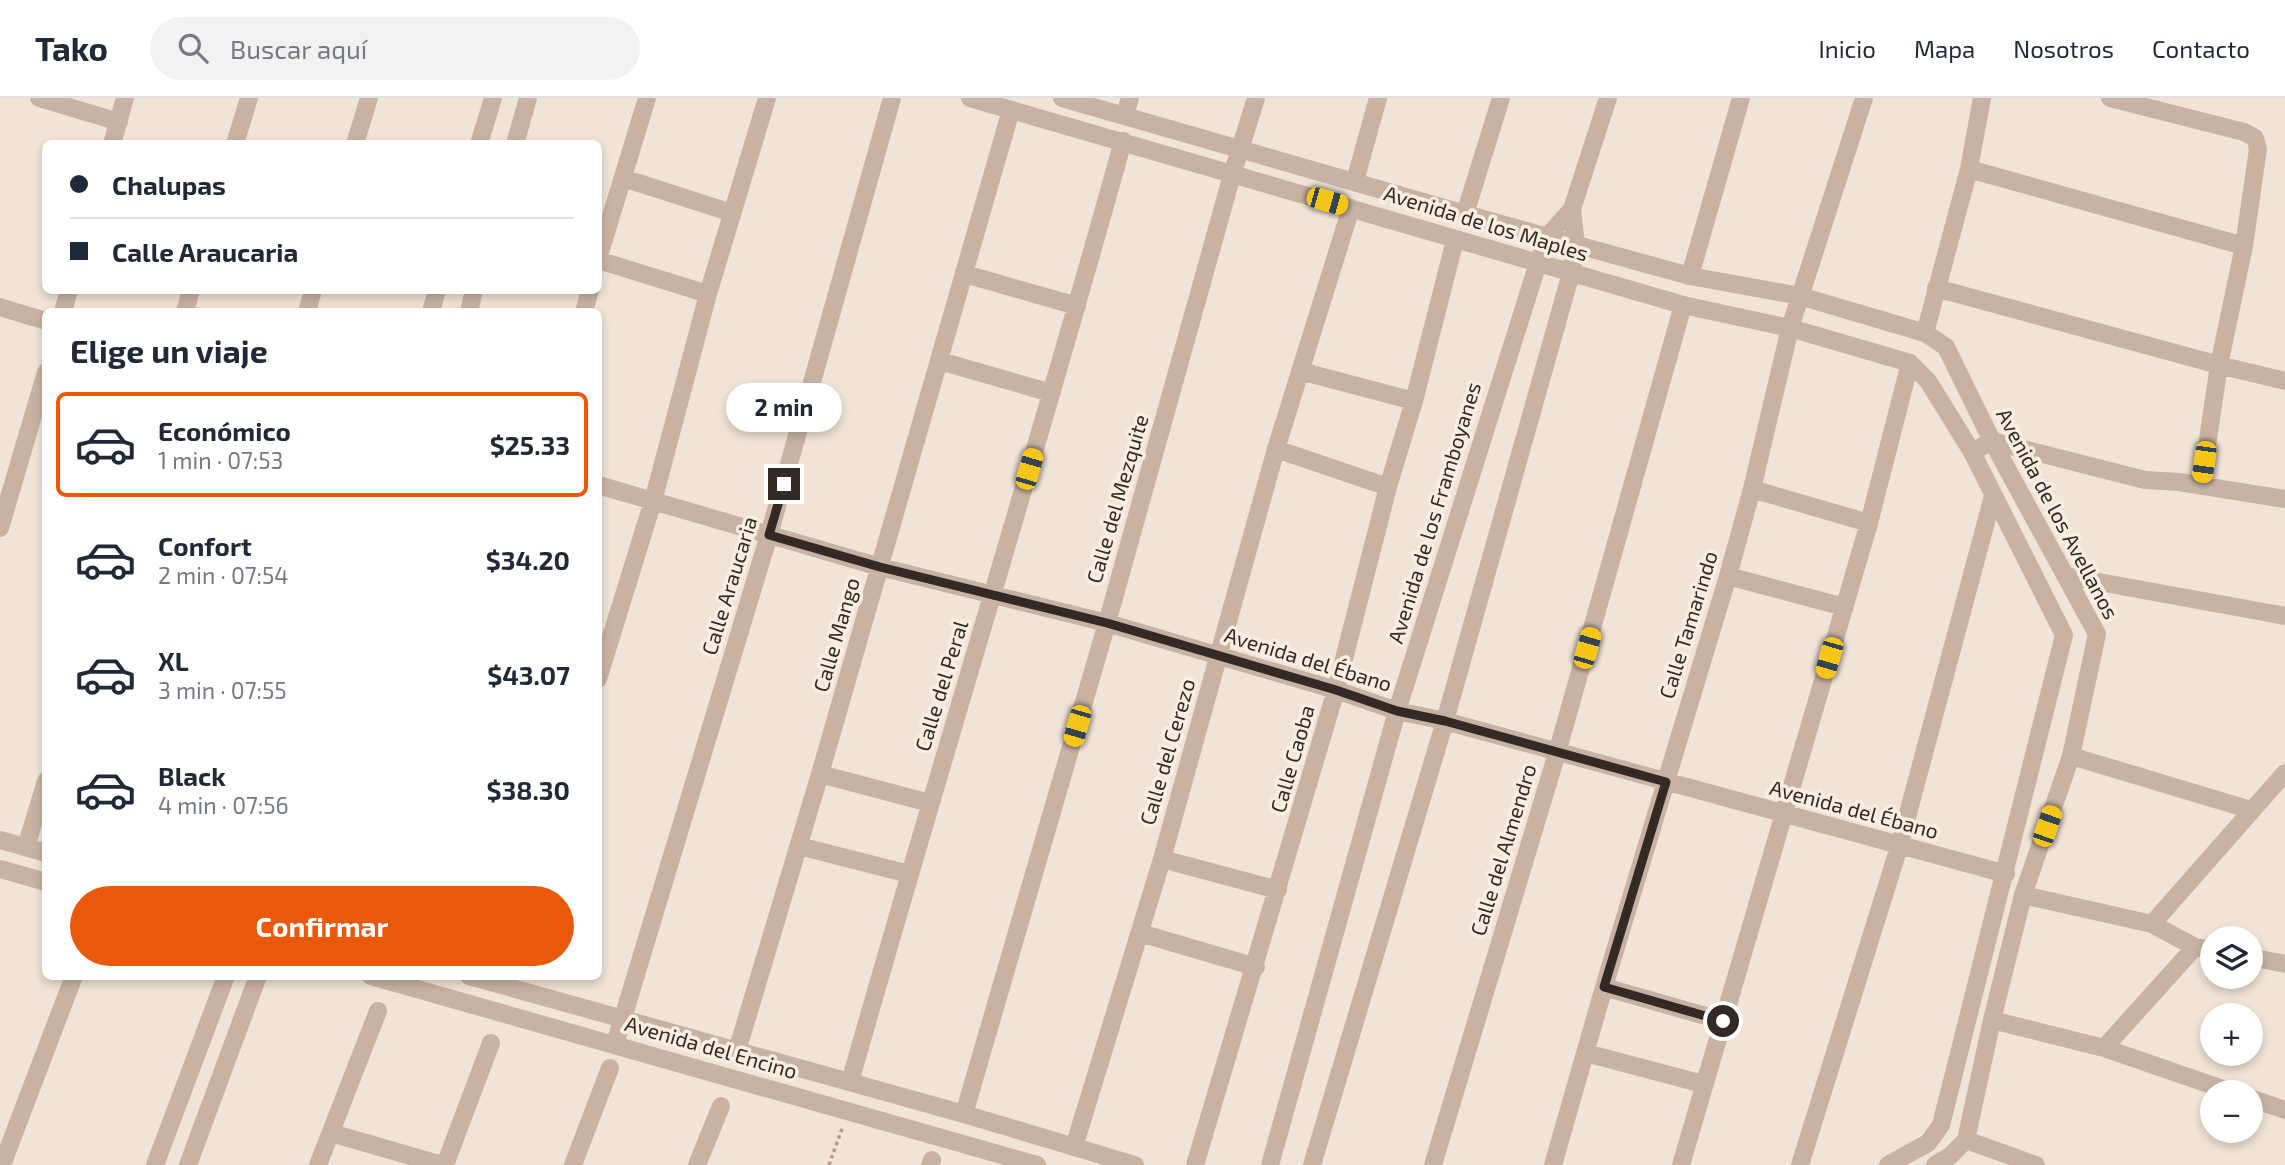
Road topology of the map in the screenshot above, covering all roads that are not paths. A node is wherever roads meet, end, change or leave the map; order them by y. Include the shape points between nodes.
1 (39, 98) edge
2 (125, 98) edge
3 (249, 98) edge
4 (368, 98) edge
5 (493, 98) edge
6 (528, 98) edge
7 (648, 98) edge
8 (767, 98) edge
9 (892, 98) edge
10 (970, 98) edge
11 (1062, 98) edge
12 (1256, 98) edge
13 (1378, 98) edge
14 (1501, 98) edge
15 (1608, 98) edge
16 (1741, 98) edge
17 (1864, 98) edge
18 (1982, 98) edge
19 (2110, 98) edge
20 (1128, 106) edge
21 (1011, 110) junction
22 (119, 122) junction
23 (113, 140) edge
24 (236, 140) edge
25 (356, 140) edge
26 (481, 140) edge
27 (516, 140) edge
28 (1123, 141) junction
29 (1241, 150) junction
30 (1969, 169) junction
31 (1232, 175) junction
32 (623, 178) junction
33 (1355, 181) junction
34 (1351, 208) junction
35 (1572, 209) junction
36 (732, 213) junction
37 (1465, 214) junction
38 (1547, 237) junction
39 (1455, 240) junction
40 (1576, 245) junction
41 (602, 246) edge
42 (2244, 246) junction
43 (602, 260) edge
44 (1538, 263) junction
45 (1571, 273) junction
46 (965, 274) junction
47 (1690, 276) junction
48 (1936, 288) junction
49 (708, 294) junction
50 (1800, 296) junction
51 (1077, 306) junction
52 (1683, 306) junction
53 (0, 307) edge
54 (42, 320) edge
55 (1790, 328) junction
56 (1925, 333) junction
57 (940, 362) junction
58 (1910, 363) junction
59 (2218, 365) junction
60 (1300, 371) junction
61 (2285, 381) edge
62 (42, 386) edge
63 (1051, 393) junction
64 (1413, 401) junction
65 (1992, 441) junction
66 (1276, 449) junction
67 (1972, 452) junction
68 (602, 486) edge
69 (2201, 486) junction
70 (1388, 487) junction
71 (1752, 489) junction
72 (1993, 496) junction
73 (2285, 499) edge
74 (653, 501) junction
75 (1869, 523) junction
76 (0, 528) edge
77 (769, 535) junction
78 (880, 567) junction
79 (1728, 576) junction
80 (2066, 576) junction
81 (993, 596) junction
82 (1844, 607) junction
83 (2285, 616) edge
84 (1107, 623) junction
85 (1219, 656) junction
86 (602, 666) edge
87 (1336, 690) junction
88 (1397, 711) junction
89 (1445, 721) junction
90 (1558, 753) junction
91 (2071, 757) junction
92 (2285, 773) edge
93 (820, 774) junction
94 (1666, 782) junction
95 (42, 794) edge
96 (930, 803) junction
97 (2251, 810) junction
98 (1784, 813) junction
99 (0, 840) edge
100 (799, 846) junction
101 (1899, 846) junction
102 (26, 847) junction
103 (42, 852) edge
104 (1162, 859) junction
105 (0, 869) edge
106 (909, 874) junction
107 (2006, 874) junction
108 (42, 881) edge
109 (1278, 890) junction
110 (2023, 895) junction
111 (2152, 924) junction
112 (1140, 933) junction
113 (2200, 948) edge
114 (2200, 952) edge
115 (2263, 958) edge
116 (2282, 959) edge
117 (1256, 967) junction
118 (72, 980) edge
119 (224, 980) edge
120 (257, 980) edge
121 (385, 980) edge
122 (514, 982) edge
123 (1604, 987) junction
124 (378, 1011) dead end
125 (622, 1019) junction
126 (1992, 1020) junction
127 (1723, 1021) junction
128 (491, 1043) dead end
129 (615, 1044) junction
130 (2104, 1048) junction
131 (737, 1051) junction
132 (1586, 1053) junction
133 (610, 1068) dead end
134 (2200, 1081) edge
135 (850, 1082) junction
136 (1703, 1084) junction
137 (2263, 1102) edge
138 (721, 1106) dead end
139 (2285, 1110) edge
140 (964, 1114) junction
141 (331, 1133) junction
142 (1966, 1140) junction
143 (1074, 1147) junction
144 (2, 1165) edge
145 (155, 1165) edge
146 (188, 1165) edge
147 (318, 1165) edge
148 (443, 1165) edge
149 (573, 1165) edge
150 (697, 1165) edge
151 (1037, 1165) edge
152 (1135, 1165) edge
153 (1195, 1165) edge
154 (1270, 1165) edge
155 (1312, 1165) edge
156 (1433, 1165) edge
157 (1553, 1165) edge
158 (1681, 1165) edge
159 (1800, 1165) edge
160 (1888, 1165) edge
161 (1935, 1165) edge
162 (2036, 1165) edge

1 - 22 street
2 - 22 street
3 - 24 street
4 - 25 street
5 - 26 street
6 - 27 street
7 - 32 street
8 - 36 street
9 - 77 street, Calle Araucaria
10 - 21 street, Avenida de los Maples
11 - 20 street, Avenida de los Maples
12 - 29 street, Calle del Mezquite
13 - 33 street
14 - 37 street
15 - 35 street, Avenida de los Framboyanes
16 - 47 street
17 - 50 street, Calle Tamarindo
18 - 30 street
19 - 42 street via 2255,138 2258,149
20 - 29 street, Avenida de los Maples
21 - 28 street, Avenida de los Maples
21 - 46 street, Calle Mango
22 - 23 street
28 - 31 street, Avenida de los Maples
28 - 51 street, Calle del Peral
29 - 31 street, Calle del Mezquite
29 - 33 street, Avenida de los Maples
30 - 42 street
30 - 48 street
31 - 34 street, Avenida de los Maples
31 - 84 street, Calle del Mezquite
32 - 36 street
32 - 41 street
33 - 37 street, Avenida de los Maples
34 - 39 street, Avenida de los Maples
34 - 60 street, Calle del Cerezo
35 - 38 street, Avenida de los Framboyanes
35 - 40 street, Avenida de los Framboyanes
36 - 49 street
37 - 38 street, Avenida de los Maples
38 - 40 street, Avenida de los Maples
38 - 44 street, Avenida de los Framboyanes
39 - 44 street, Avenida de los Maples
39 - 64 street, Calle Caoba
40 - 45 street, Avenida de los Framboyanes
40 - 47 street, Avenida de los Maples
42 - 59 street
43 - 49 street
44 - 45 street, Avenida de los Maples
44 - 88 street, Avenida de los Framboyanes
45 - 52 street, Avenida de los Maples
45 - 89 street, Avenida de los Framboyanes
46 - 51 street
46 - 57 street, Calle Mango
47 - 50 street, Avenida de los Maples
48 - 56 street
48 - 59 street
49 - 74 street
50 - 55 street, Calle Tamarindo
50 - 56 street, Avenida de los Maples
51 - 63 street, Calle del Peral
52 - 55 street, Avenida de los Maples
52 - 90 street, Calle del Almendro
53 - 54 street
55 - 58 street, Avenida de los Maples
55 - 71 street, Calle Tamarindo
56 - 65 street, Avenida de los Avellanos via 1946,347
57 - 63 street
57 - 78 street, Calle Mango
58 - 67 street via 1928,381
58 - 75 street
59 - 61 street
59 - 69 street
60 - 64 street
60 - 66 street, Calle del Cerezo
62 - 76 street
63 - 81 street, Calle del Peral
64 - 70 street, Calle Caoba
65 - 67 street
65 - 69 street via 2145,480
65 - 80 street, Avenida de los Avellanos
66 - 70 street
66 - 85 street, Calle del Cerezo
67 - 72 street
68 - 74 street, Avenida del Ébano
69 - 73 street
70 - 87 street, Calle Caoba
71 - 75 street
71 - 79 street, Calle Tamarindo
72 - 101 street
72 - 107 street via 2064,635
74 - 77 street, Avenida del Ébano
74 - 86 street
75 - 82 street
77 - 78 street, Avenida del Ébano
77 - 125 street, Calle Araucaria
78 - 81 street, Avenida del Ébano
78 - 93 street, Calle Mango
79 - 82 street
79 - 94 street, Calle Tamarindo
80 - 83 street
80 - 91 street, Avenida de los Avellanos via 2097,634
81 - 84 street, Avenida del Ébano
81 - 96 street, Calle del Peral
82 - 98 street
84 - 85 street, Avenida del Ébano
84 - 140 street, Calle del Mezquite
85 - 87 street, Avenida del Ébano
85 - 104 street, Calle del Cerezo
87 - 88 street, Avenida del Ébano
87 - 109 street, Calle Caoba
88 - 89 street, Avenida del Ébano
88 - 154 street, Avenida de los Framboyanes
89 - 90 street, Avenida del Ébano
89 - 155 street, Avenida de los Framboyanes
90 - 94 street, Avenida del Ébano
90 - 156 street, Calle del Almendro
91 - 97 street
91 - 110 street, Avenida de los Avellanos
92 - 97 street
93 - 96 street
93 - 100 street, Calle Mango
94 - 98 street, Avenida del Ébano
94 - 123 street, Calle Tamarindo
95 - 102 street
96 - 106 street, Calle del Peral
97 - 111 street
98 - 101 street, Avenida del Ébano
98 - 127 street
99 - 102 street
100 - 106 street
100 - 131 street, Calle Mango
101 - 107 street, Avenida del Ébano
101 - 159 street
102 - 103 street
104 - 109 street
104 - 112 street, Calle del Cerezo
105 - 108 street
106 - 135 street, Calle del Peral
107 - 160 street via 1941,1125 1928,1143
109 - 117 street, Calle Caoba
110 - 111 street
110 - 126 street, Avenida de los Avellanos
111 - 113 street
112 - 117 street
112 - 143 street, Calle del Cerezo
114 - 130 street
115 - 116 street
117 - 153 street, Calle Caoba
118 - 144 street
119 - 145 street
120 - 146 street
121 - 129 street, Avenida del Encino
122 - 125 street, Avenida del Encino
123 - 127 street
123 - 132 street, Calle Tamarindo
124 - 141 street
125 - 129 street, Calle Araucaria
125 - 131 street, Avenida del Encino
126 - 130 street
126 - 142 street, Avenida de los Avellanos
127 - 136 street
128 - 148 street
129 - 151 street, Avenida del Encino
130 - 134 street
131 - 135 street, Avenida del Encino
132 - 136 street
132 - 157 street, Calle Tamarindo
133 - 149 street
135 - 140 street, Avenida del Encino
136 - 158 street
137 - 139 street
138 - 150 street
140 - 143 street, Avenida del Encino
141 - 147 street
141 - 148 street
142 - 161 street
142 - 162 street
143 - 152 street, Avenida del Encino

